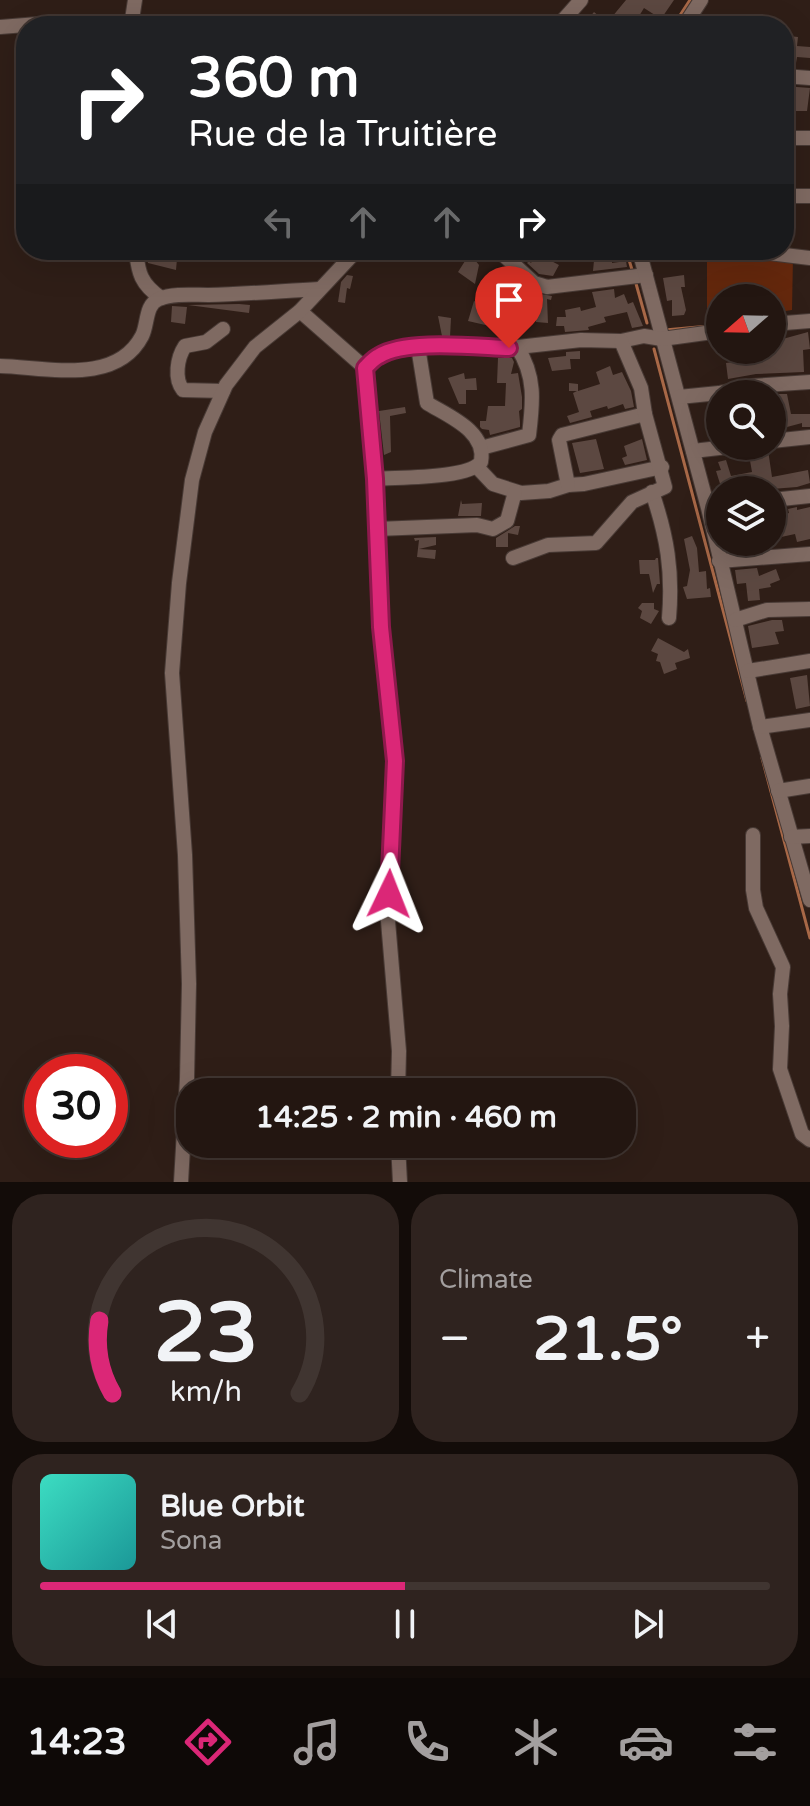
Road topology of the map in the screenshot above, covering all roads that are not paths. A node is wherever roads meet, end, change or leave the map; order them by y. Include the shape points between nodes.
1 (581, 0) edge
2 (567, 16) edge
3 (137, 260) edge
4 (347, 260) edge
5 (509, 260) edge
6 (642, 260) edge
7 (646, 275) junction
8 (319, 289) junction
9 (161, 298) junction
10 (300, 311) junction
11 (810, 321) edge
12 (786, 323) edge
13 (223, 329) dead end
14 (706, 333) edge
15 (662, 339) junction
16 (621, 341) junction
17 (418, 347) junction
18 (517, 347) junction
19 (365, 368) junction
20 (3, 369) edge
21 (810, 382) edge
22 (223, 391) junction
23 (679, 397) junction
24 (645, 414) junction
25 (810, 437) edge
26 (786, 440) edge
27 (481, 448) junction
28 (706, 449) edge
29 (693, 451) junction
30 (477, 467) junction
31 (662, 467) junction
32 (375, 479) junction
33 (568, 485) junction
34 (706, 486) edge
35 (515, 492) junction
36 (652, 492) junction
37 (810, 496) edge
38 (786, 499) edge
39 (377, 529) junction
40 (810, 554) edge
41 (719, 556) edge
42 (513, 558) dead end
43 (719, 561) junction
44 (810, 609) edge
45 (669, 618) dead end
46 (735, 620) junction
47 (810, 661) edge
48 (748, 671) junction
49 (810, 720) edge
50 (760, 727) junction
51 (810, 786) edge
52 (778, 791) junction
53 (753, 835) dead end
54 (810, 836) edge
55 (791, 837) junction
56 (809, 894) edge
57 (398, 1078) edge
58 (810, 1140) edge
59 (399, 1158) edge
60 (181, 1182) edge
61 (400, 1182) edge

1 - 2 street
3 - 9 street via 142,281
4 - 8 street
5 - 7 street via 534,283 547,287
6 - 7 street
7 - 15 street
8 - 9 street
8 - 10 street
9 - 20 street via 151,306 135,346 112,364 82,370
10 - 19 street
10 - 22 street via 255,347
11 - 12 street
13 - 22 street via 206,342 185,346 178,375 183,390
14 - 15 street
15 - 16 street
15 - 23 street
16 - 18 street
16 - 24 street via 641,388
17 - 18 street
17 - 19 street via 378,356
17 - 27 street via 427,403 461,424
18 - 27 street via 534,392 529,435
19 - 32 street
21 - 23 street
22 - 60 street via 192,480 172,673 189,984
23 - 29 street
24 - 31 street
24 - 33 street via 562,435
25 - 26 street
27 - 30 street
28 - 29 street
29 - 34 street
30 - 32 street
30 - 35 street via 493,484
31 - 33 street
31 - 36 street via 665,487
32 - 39 street
33 - 35 street
35 - 39 street via 507,521 493,529
36 - 42 street via 632,502 596,543 548,545
36 - 45 street via 667,544
37 - 38 street
39 - 57 street via 395,761 388,921
40 - 43 street
41 - 43 street
43 - 46 street
44 - 46 street via 767,610
46 - 48 street
47 - 48 street
48 - 50 street
49 - 50 street
50 - 52 street
51 - 52 street
52 - 55 street
53 - 58 street via 756,908 783,967 780,1069 802,1134
54 - 55 street
55 - 56 street
59 - 61 street

